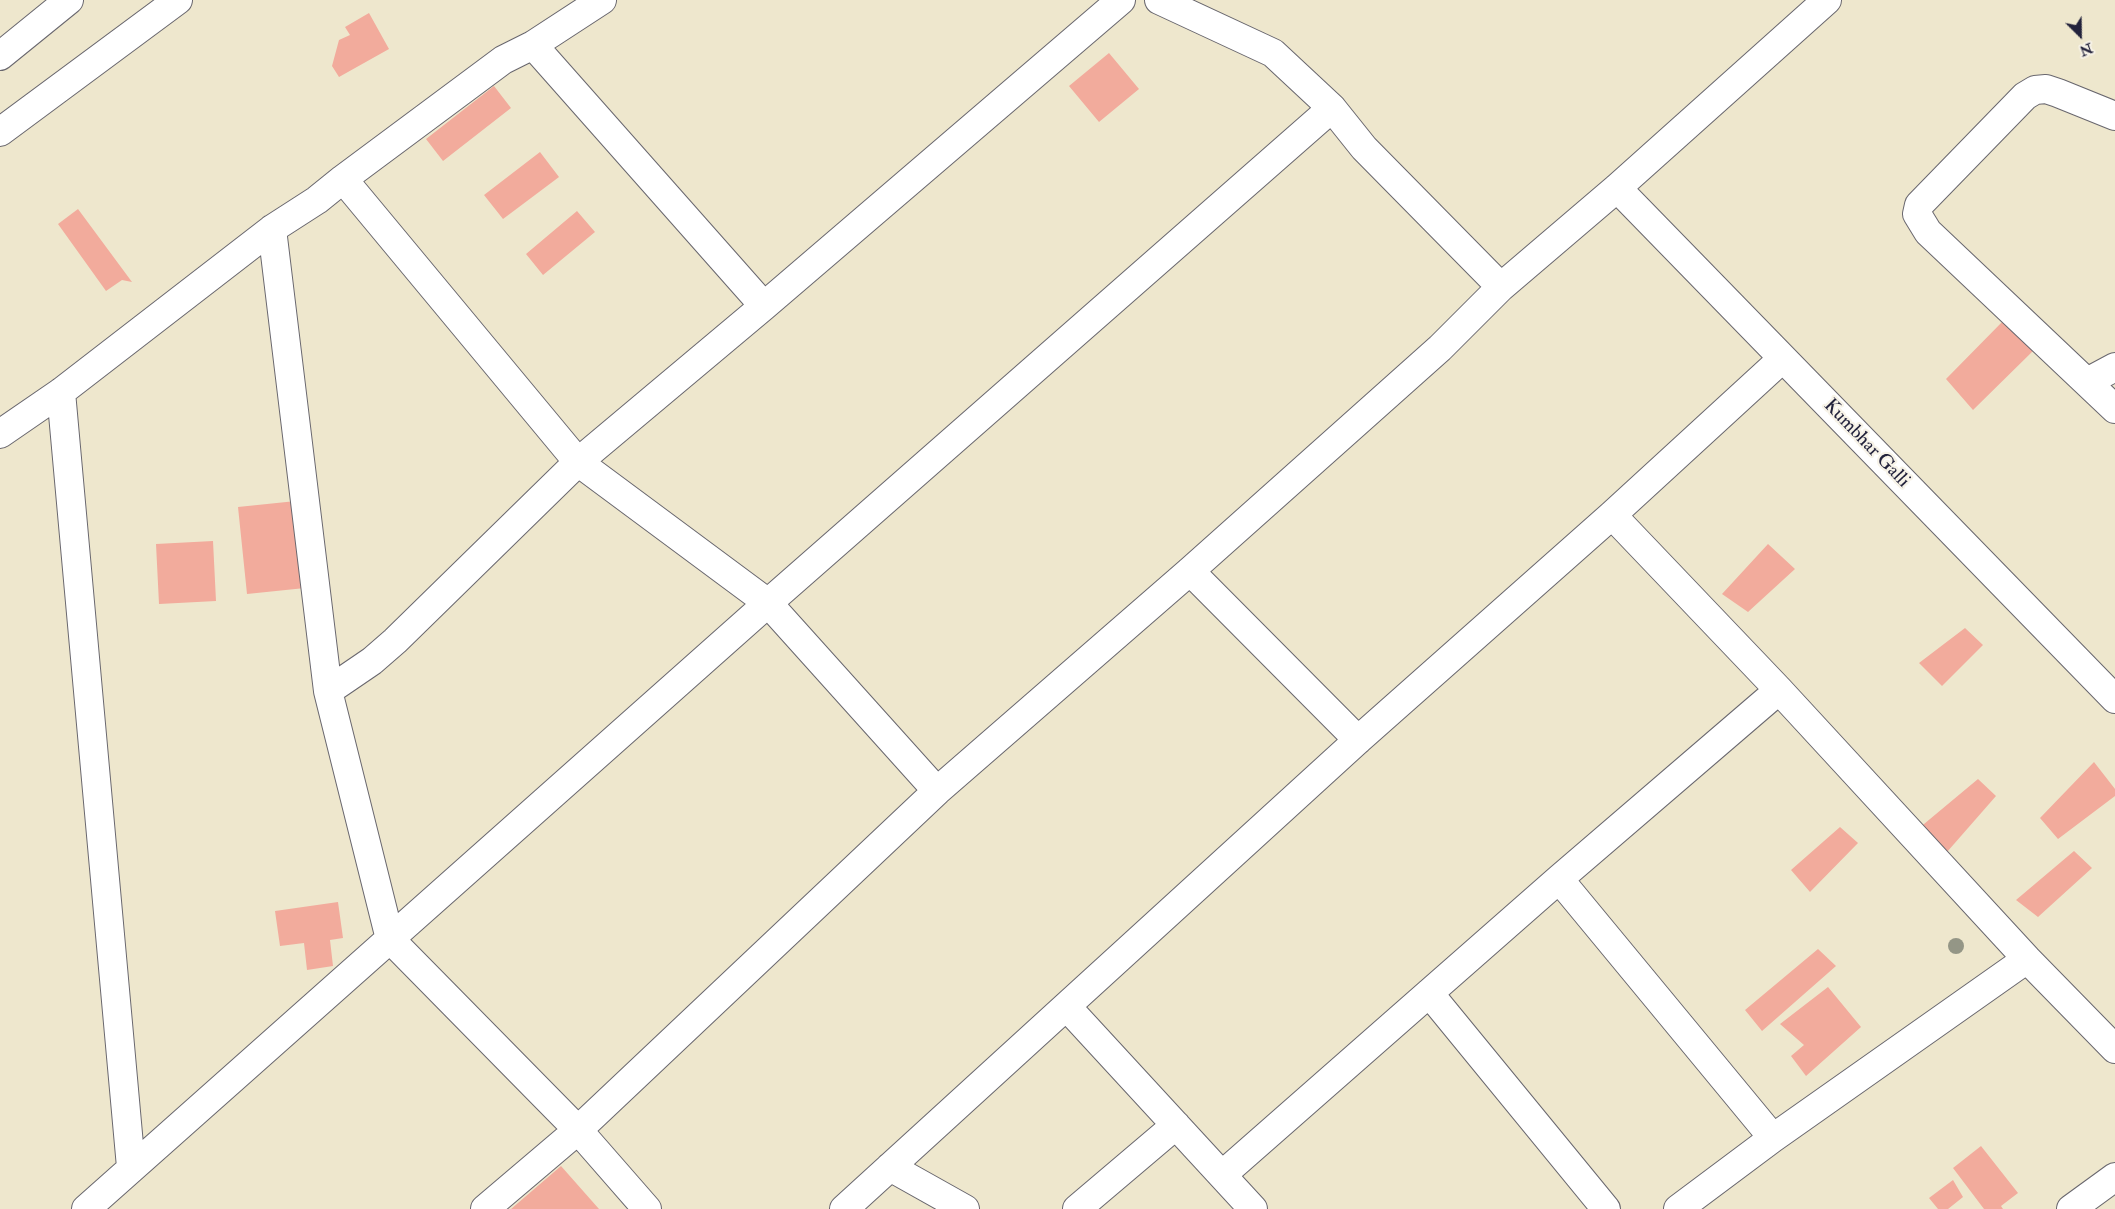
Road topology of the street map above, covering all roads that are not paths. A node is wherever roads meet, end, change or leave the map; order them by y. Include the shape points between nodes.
1 (70, 0) edge
2 (178, 0) edge
3 (602, 0) edge
4 (1121, 0) edge
5 (1159, 0) edge
6 (1827, 0) edge
7 (533, 44) junction
8 (0, 56) edge
9 (1332, 108) junction
10 (2115, 116) edge
11 (0, 132) edge
12 (343, 179) junction
13 (1617, 188) junction
14 (272, 229) junction
15 (1501, 287) junction
16 (764, 306) junction
17 (1782, 359) junction
18 (2115, 367) edge
19 (2087, 382) junction
20 (61, 392) junction
21 (2115, 408) edge
22 (0, 434) edge
23 (578, 462) junction
24 (1612, 515) junction
25 (1190, 571) junction
26 (768, 602) junction
27 (328, 690) junction
28 (1779, 690) junction
29 (2115, 699) edge
30 (1358, 740) junction
31 (937, 791) junction
32 (1559, 879) junction
33 (390, 939) junction
34 (2027, 959) junction
35 (1430, 993) junction
36 (1067, 1007) junction
37 (2115, 1049) edge
38 (1176, 1124) junction
39 (578, 1130) junction
40 (1773, 1138) junction
41 (131, 1167) junction
42 (890, 1167) junction
43 (1222, 1175) junction
44 (2115, 1177) edge
45 (86, 1209) edge
46 (485, 1209) edge
47 (647, 1209) edge
48 (844, 1209) edge
49 (965, 1209) edge
50 (1077, 1209) edge
51 (1253, 1209) edge
52 (1606, 1209) edge
53 (1678, 1209) edge
54 (2071, 1209) edge

1 - 8 street
2 - 11 street
3 - 7 street
4 - 16 street
5 - 9 street via 1273,53
6 - 13 street
7 - 12 street via 503,60
7 - 16 street
9 - 15 street via 1364,148
9 - 26 street
10 - 19 street via 2046,89 2034,90 1919,205 1917,214 1928,232
12 - 14 street
12 - 23 street
13 - 15 street
13 - 17 street, Kumbhar Galli
14 - 20 street
14 - 27 street
15 - 25 street via 1440,348
16 - 23 street
17 - 24 street
17 - 29 street, Kumbhar Galli
18 - 19 street
19 - 21 street
20 - 22 street
20 - 41 street
23 - 26 street
23 - 27 street via 395,641 372,661
24 - 28 street
24 - 30 street
25 - 30 street
25 - 31 street
26 - 31 street
26 - 33 street
27 - 33 street
28 - 32 street
28 - 34 street
30 - 36 street
31 - 39 street
32 - 35 street
32 - 40 street
33 - 39 street
33 - 41 street
34 - 37 street
34 - 40 street
35 - 43 street
35 - 52 street
36 - 38 street
36 - 42 street
38 - 43 street
38 - 50 street
39 - 46 street
39 - 47 street
40 - 53 street
41 - 45 street
42 - 48 street
42 - 49 street
43 - 51 street
44 - 54 street

